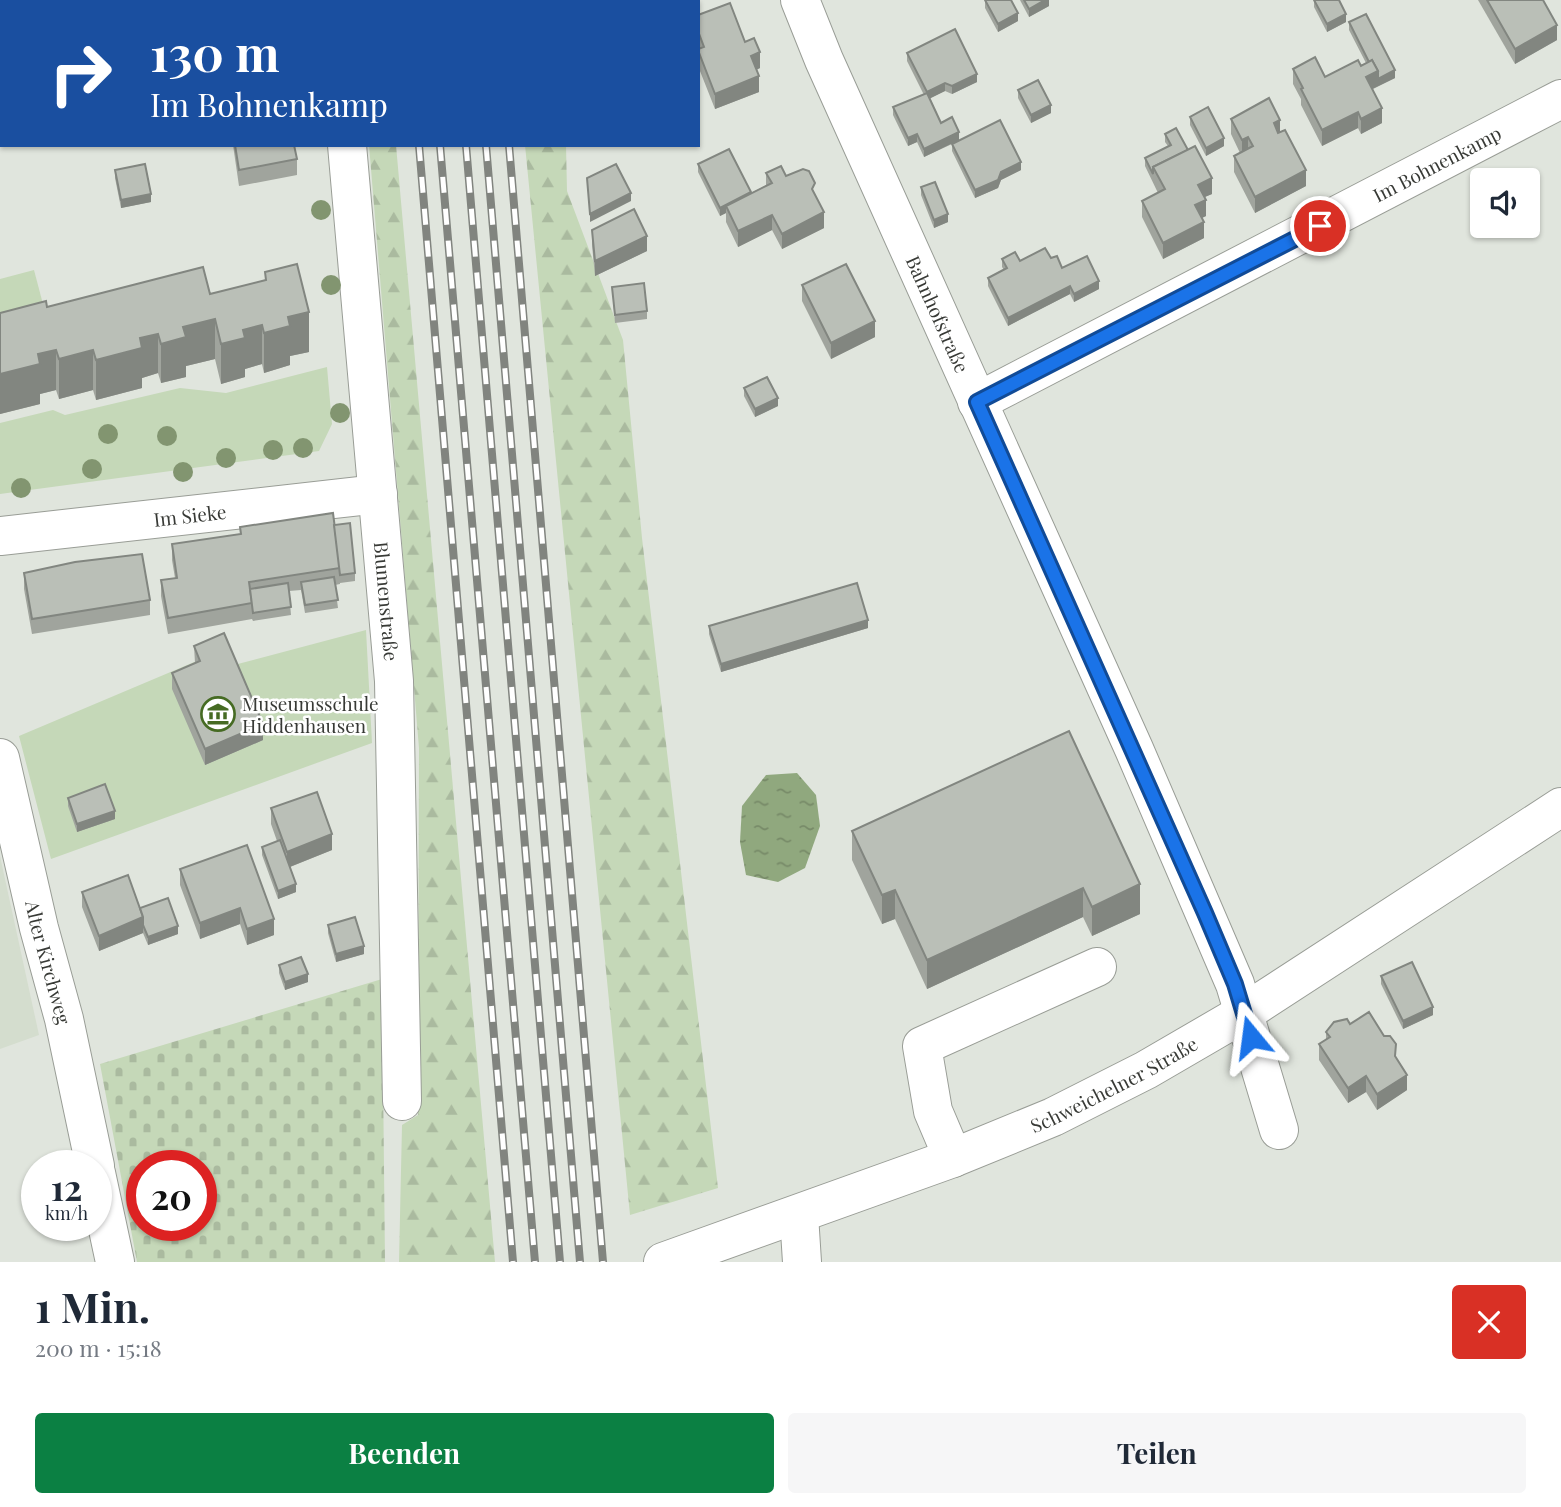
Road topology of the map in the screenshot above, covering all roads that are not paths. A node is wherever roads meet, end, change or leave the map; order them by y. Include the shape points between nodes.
1 (800, 0) edge
2 (1561, 99) edge
3 (347, 147) edge
4 (977, 402) junction
5 (378, 494) junction
6 (0, 536) edge
7 (2, 775) edge
8 (1561, 807) edge
9 (1097, 967) dead end
10 (1244, 1013) junction
11 (402, 1101) dead end
12 (1279, 1130) dead end
13 (92, 1150) edge
14 (953, 1158) junction
15 (799, 1215) junction
16 (111, 1241) edge
17 (115, 1262) edge
18 (663, 1262) edge
19 (802, 1262) edge

1 - 4 street, Bahnhofstraße
2 - 4 street, Im Bohnenkamp
3 - 5 street, Blumenstraße
4 - 10 street, Bahnhofstraße via 1134,749
5 - 6 street, Im Sieke
5 - 11 street, Blumenstraße via 394,681
7 - 13 street, Alter Kirchweg via 64,1019
8 - 10 street, Schweichelner Straße
9 - 14 street via 922,1046 933,1111
10 - 12 street, Bahnhofstraße
10 - 14 street, Schweichelner Straße via 1053,1117
14 - 15 street, Schweichelner Straße
15 - 18 street, Schweichelner Straße
15 - 19 street
16 - 17 street

